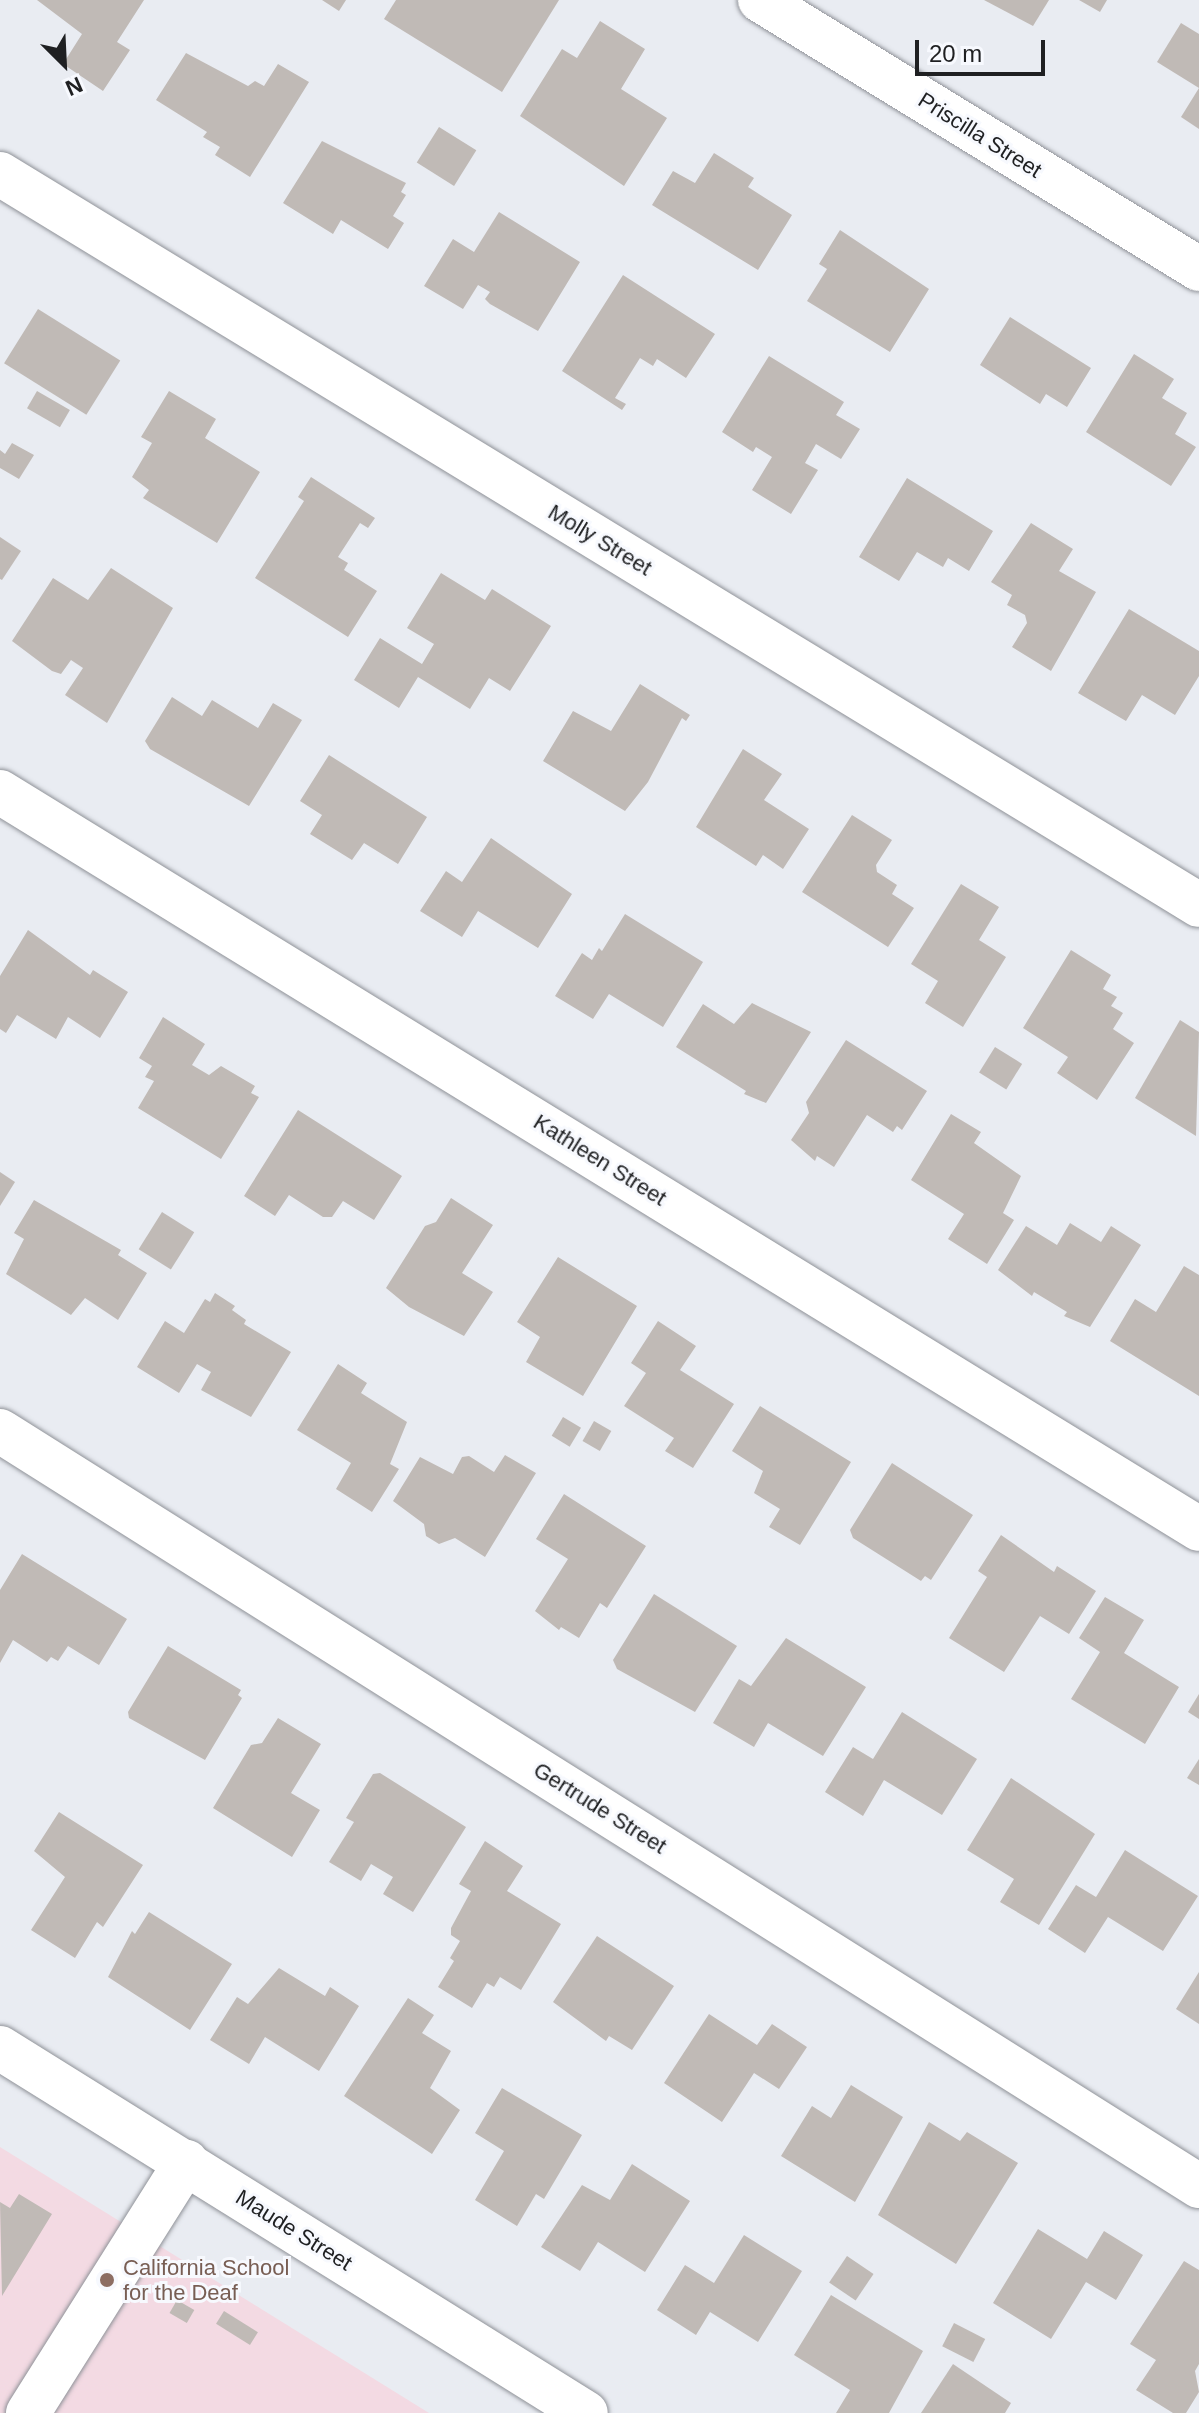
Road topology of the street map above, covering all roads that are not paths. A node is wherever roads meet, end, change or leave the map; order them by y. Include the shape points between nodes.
1 (760, 0) edge
2 (0, 174) edge
3 (1199, 269) edge
4 (0, 792) edge
5 (1199, 905) edge
6 (0, 1431) edge
7 (1199, 1529) edge
8 (0, 2048) edge
9 (186, 2162) junction
10 (1199, 2186) edge
11 (28, 2413) edge
12 (586, 2413) edge

1 - 3 street, Priscilla Street
2 - 5 street, Molly Street
4 - 7 street, Kathleen Street
6 - 10 street, Gertrude Street
8 - 9 street, Maude Street
9 - 11 street
9 - 12 street, Maude Street

